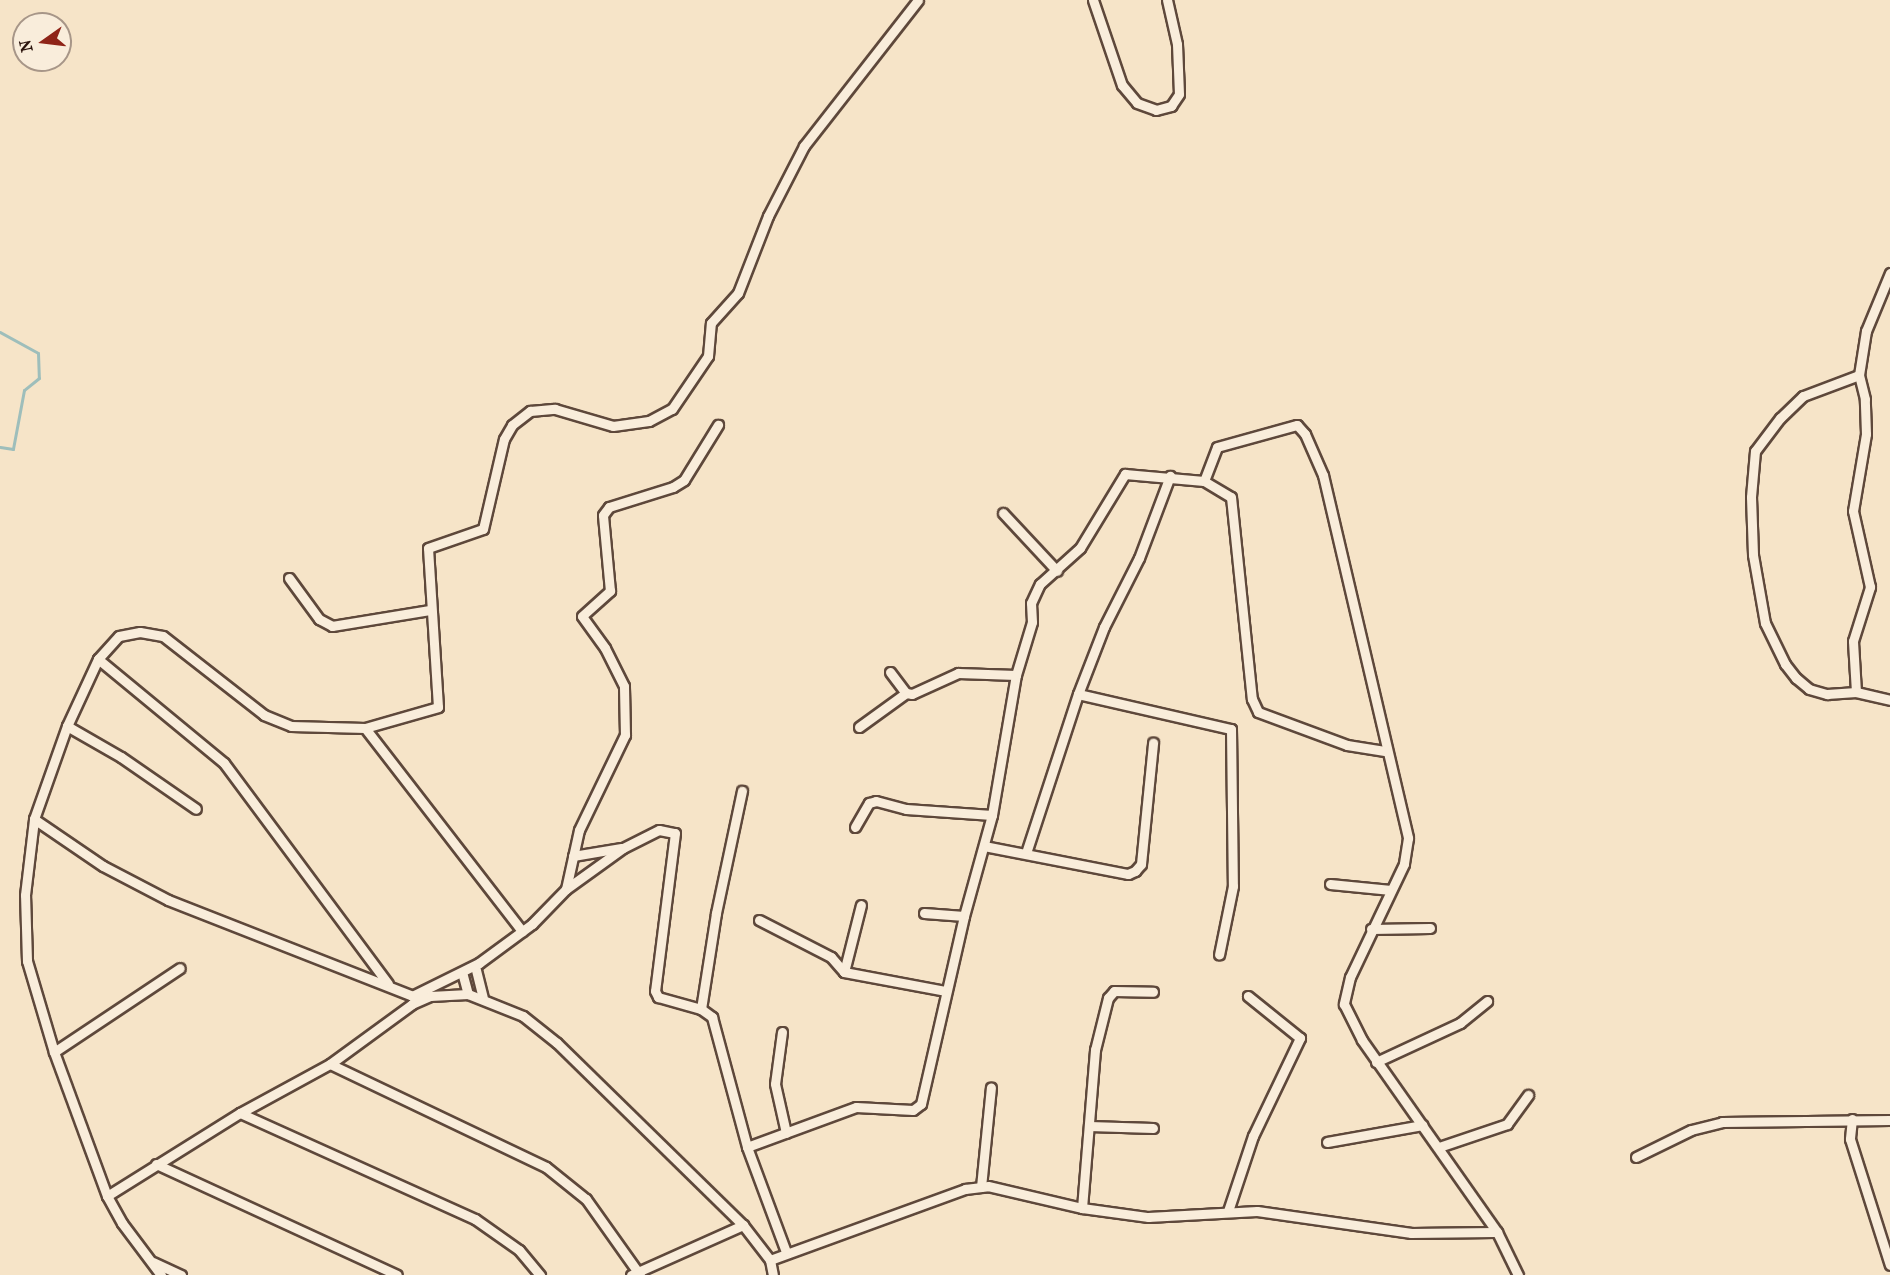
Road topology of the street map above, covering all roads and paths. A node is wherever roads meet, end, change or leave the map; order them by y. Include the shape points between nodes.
1 (918, 0) edge
2 (1093, 0) edge
3 (1167, 0) edge
4 (1890, 273) edge
5 (1858, 375) junction
6 (718, 425) dead end
7 (1170, 476) junction
8 (1204, 481) junction
9 (1003, 513) dead end
10 (1057, 571) junction
11 (289, 578) dead end
12 (430, 610) junction
13 (98, 659) junction
14 (890, 672) dead end
15 (1016, 675) junction
16 (1856, 692) junction
17 (906, 693) junction
18 (1078, 694) junction
19 (1890, 700) edge
20 (67, 726) junction
21 (859, 727) dead end
22 (365, 728) junction
23 (1153, 743) dead end
24 (1385, 751) junction
25 (742, 791) dead end
26 (196, 809) dead end
27 (992, 815) junction
28 (34, 819) junction
29 (855, 827) dead end
30 (984, 846) junction
31 (623, 848) junction
32 (1026, 853) junction
33 (573, 856) junction
34 (1330, 884) dead end
35 (566, 889) junction
36 (1391, 890) junction
37 (861, 905) dead end
38 (924, 913) dead end
39 (964, 916) junction
40 (759, 920) dead end
41 (1430, 928) dead end
42 (1371, 929) junction
43 (522, 931) junction
44 (1219, 955) dead end
45 (475, 966) junction
46 (180, 968) dead end
47 (462, 972) junction
48 (844, 972) junction
49 (388, 984) junction
50 (946, 991) junction
51 (1154, 992) dead end
52 (468, 994) junction
53 (1248, 996) dead end
54 (483, 997) junction
55 (416, 998) junction
56 (1487, 1001) dead end
57 (701, 1010) junction
58 (782, 1032) dead end
59 (54, 1052) junction
60 (1377, 1062) junction
61 (330, 1065) junction
62 (991, 1087) dead end
63 (1528, 1095) dead end
64 (240, 1113) junction
65 (1852, 1119) junction
66 (1890, 1120) edge
67 (1422, 1125) junction
68 (1089, 1126) junction
69 (1153, 1128) dead end
70 (786, 1133) junction
71 (1327, 1142) dead end
72 (747, 1147) junction
73 (1439, 1147) junction
74 (1636, 1157) dead end
75 (156, 1164) junction
76 (981, 1187) junction
77 (107, 1196) junction
78 (1082, 1208) junction
79 (1228, 1211) junction
80 (743, 1225) junction
81 (1497, 1232) junction
82 (786, 1252) junction
83 (770, 1260) junction
84 (150, 1261) junction
85 (1890, 1265) edge
86 (637, 1274) edge
87 (161, 1275) edge
88 (181, 1275) edge
89 (397, 1275) edge
90 (540, 1275) edge
91 (773, 1275) edge
92 (1518, 1275) edge

1 - 12 street via 804,146 768,216 738,293 711,323 708,356 672,409 649,421 621,426 555,409 541,409 519,417 504,439 485,526 428,548
2 - 3 street via 1122,85 1137,103 1156,110 1171,106 1179,94 1177,44
4 - 5 street via 1866,331
5 - 16 street via 1865,399 1866,434 1853,512 1870,587 1853,641
5 - 16 street via 1803,396 1780,418 1755,451 1751,497 1759,598 1765,622 1785,664 1809,689 1827,694
6 - 33 street via 684,480 609,507 603,515 610,591 582,616 605,648 624,686 624,735 579,830
7 - 8 street
7 - 10 street via 1125,474 1080,548
7 - 18 street via 1139,558 1104,627
8 - 24 street via 1226,492 1234,505 1252,699 1258,712 1347,745
8 - 24 street via 1217,447 1301,427 1323,475
9 - 10 street
10 - 15 street via 1040,584 1031,603 1032,621
11 - 12 street via 319,619 332,626
12 - 22 street via 438,707
13 - 20 street
13 - 22 street via 119,636 151,632 174,642 225,686 278,723
13 - 49 street via 224,763
14 - 17 street
15 - 17 street via 958,673 912,694
15 - 27 street
16 - 19 street
17 - 21 street
18 - 32 street
18 - 44 street via 1231,729 1233,886
20 - 26 street via 121,757
20 - 28 street
22 - 43 street
23 - 32 street via 1141,864 1135,871 1128,874
24 - 36 street via 1408,838 1404,864
25 - 57 street via 716,913
27 - 29 street via 906,809 876,801 869,803
27 - 30 street
28 - 49 street via 103,866 168,900
28 - 59 street via 25,895 27,961
30 - 32 street
30 - 39 street
31 - 33 street
31 - 35 street
31 - 57 street via 659,830 675,833 655,991 658,997
33 - 35 street
34 - 36 street
35 - 43 street
36 - 42 street
37 - 48 street
38 - 39 street
39 - 50 street
40 - 48 street via 831,957
41 - 42 street
42 - 60 street via 1350,977 1344,1004 1352,1025
43 - 45 street
45 - 47 street
45 - 54 street
46 - 59 street
47 - 52 street
47 - 55 street
48 - 50 street
49 - 55 street
50 - 70 street via 919,1107 856,1107
51 - 68 street via 1114,991 1108,998 1095,1050
52 - 54 street
52 - 55 street
53 - 79 street via 1300,1038 1253,1136
54 - 80 street via 523,1016 557,1043
55 - 61 street
56 - 60 street via 1460,1023
57 - 72 street via 712,1017
58 - 70 street via 775,1084
59 - 77 street
60 - 67 street
61 - 64 street
61 - 86 street via 546,1167 586,1199
62 - 76 street
63 - 73 street via 1507,1124
64 - 75 street
64 - 90 street via 475,1219 519,1250
65 - 66 street
65 - 74 street via 1722,1122 1691,1130
65 - 85 street via 1851,1139
67 - 71 street
67 - 73 street
68 - 69 street
68 - 78 street
70 - 72 street
72 - 82 street
73 - 81 street
75 - 77 street
75 - 89 street
76 - 78 street via 1010,1188
76 - 82 street
77 - 84 street
78 - 79 street via 1148,1217
79 - 81 street via 1257,1211 1411,1233
80 - 83 street
80 - 86 street
81 - 92 street
82 - 83 street
83 - 91 street
84 - 87 street
84 - 88 street

